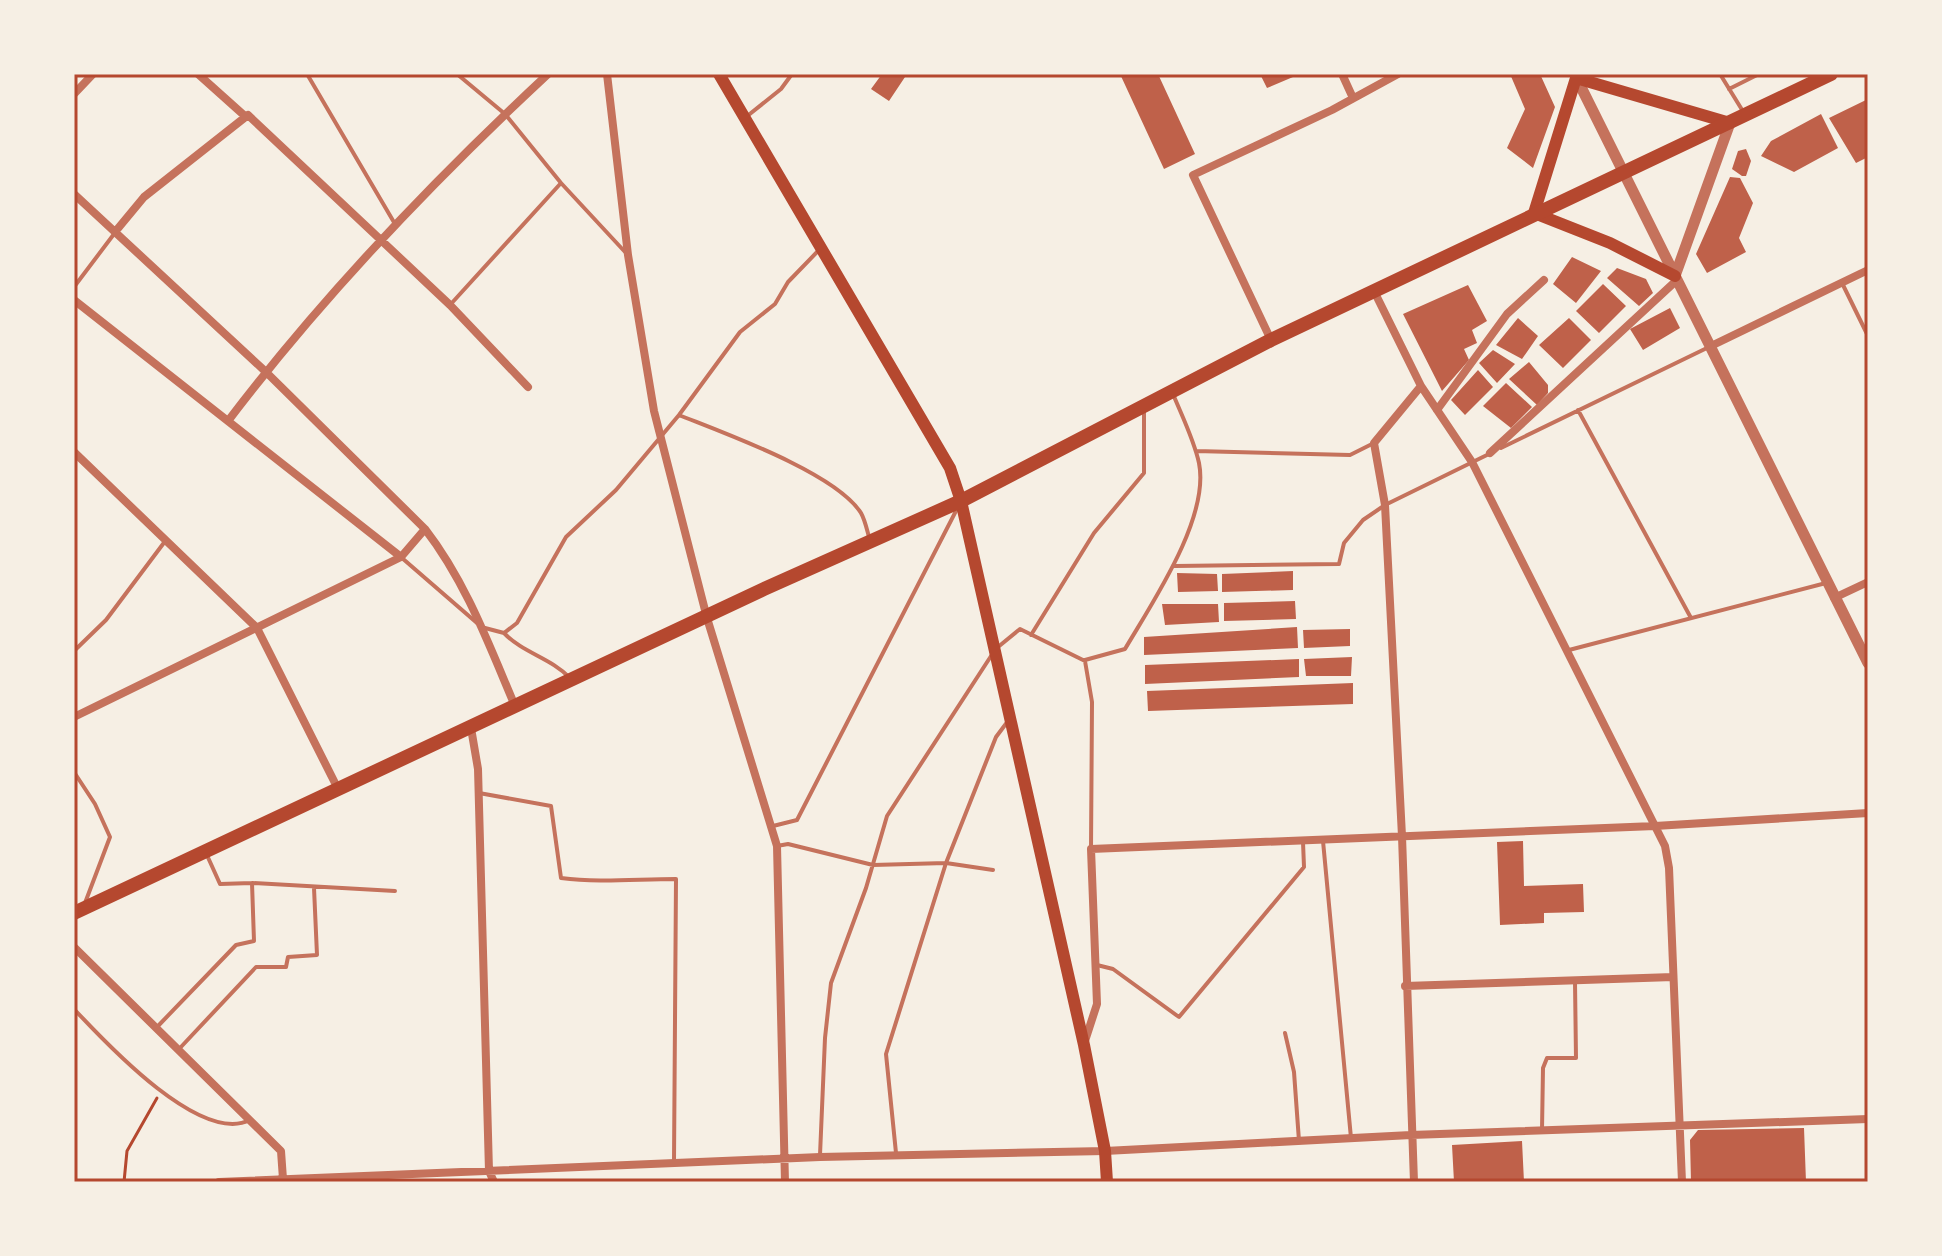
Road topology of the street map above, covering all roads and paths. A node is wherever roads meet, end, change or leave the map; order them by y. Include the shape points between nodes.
1 (93, 74) edge
2 (198, 74) edge
3 (307, 74) edge
4 (457, 74) edge
5 (548, 74) edge
6 (607, 74) edge
7 (719, 74) edge
8 (792, 74) edge
9 (1342, 74) edge
10 (1398, 74) edge
11 (1720, 74) edge
12 (1759, 74) edge
13 (1575, 76) edge
14 (1824, 76) edge
15 (1729, 89) junction
16 (74, 94) edge
17 (1353, 98) junction
18 (505, 114) junction
19 (1745, 115) junction
20 (247, 116) junction
21 (744, 118) junction
22 (1730, 123) junction
23 (1622, 173) junction
24 (561, 183) junction
25 (74, 194) edge
26 (1534, 213) junction
27 (396, 225) junction
28 (115, 232) junction
29 (381, 241) junction
30 (820, 249) junction
31 (628, 255) junction
32 (1868, 270) edge
33 (1676, 278) junction
34 (1544, 280) dead end
35 (1842, 283) junction
36 (74, 287) edge
37 (1374, 290) junction
38 (74, 300) edge
39 (450, 305) junction
40 (1868, 336) edge
41 (1271, 340) junction
42 (1711, 346) junction
43 (266, 372) junction
44 (1421, 386) junction
45 (528, 387) dead end
46 (1172, 392) junction
47 (1144, 407) junction
48 (1578, 409) junction
49 (1437, 410) junction
50 (679, 415) junction
51 (228, 421) junction
52 (661, 437) junction
53 (1374, 443) junction
54 (1195, 450) junction
55 (74, 452) edge
56 (1490, 453) junction
57 (1472, 462) junction
58 (961, 501) junction
59 (1385, 505) junction
60 (425, 529) junction
61 (166, 539) junction
62 (870, 542) junction
63 (401, 557) junction
64 (1175, 566) junction
65 (1868, 582) edge
66 (1826, 583) junction
67 (1834, 598) junction
68 (707, 618) junction
69 (1691, 618) junction
70 (480, 626) junction
71 (257, 628) junction
72 (504, 633) junction
73 (1031, 635) junction
74 (994, 650) junction
75 (74, 651) edge
76 (1568, 651) junction
77 (1085, 661) junction
78 (1868, 663) edge
79 (571, 680) junction
80 (515, 706) junction
81 (74, 717) edge
82 (1010, 719) junction
83 (471, 728) junction
84 (74, 772) edge
85 (338, 789) junction
86 (479, 793) junction
87 (1868, 813) edge
88 (773, 826) junction
89 (1655, 826) junction
90 (1402, 836) junction
91 (1303, 839) junction
92 (1323, 839) junction
93 (777, 846) junction
94 (1091, 849) junction
95 (205, 852) junction
96 (946, 863) junction
97 (873, 865) junction
98 (993, 870) dead end
99 (252, 883) junction
100 (314, 888) junction
101 (395, 891) dead end
102 (78, 910) edge
103 (74, 947) edge
104 (1097, 965) junction
105 (1673, 977) junction
106 (1575, 982) junction
107 (1405, 986) junction
108 (74, 1009) edge
109 (156, 1028) junction
110 (1285, 1033) dead end
111 (1084, 1045) junction
112 (178, 1050) junction
113 (160, 1091) junction
114 (1868, 1119) edge
115 (250, 1120) junction
116 (1680, 1126) junction
117 (1542, 1131) junction
118 (1411, 1135) junction
119 (1351, 1138) junction
120 (1299, 1141) junction
121 (1105, 1151) junction
122 (896, 1156) junction
123 (820, 1157) junction
124 (784, 1159) junction
125 (674, 1163) junction
126 (489, 1171) junction
127 (283, 1180) edge
128 (124, 1182) edge
129 (219, 1182) edge
130 (494, 1182) edge
131 (785, 1182) edge
132 (1107, 1182) edge
133 (1414, 1182) edge
134 (1682, 1182) edge

1 - 16 street
2 - 20 street
3 - 27 lane
4 - 18 lane
5 - 18 street
6 - 31 street
7 - 21 main road
8 - 21 lane
9 - 17 street
10 - 17 street
11 - 15 lane
12 - 15 lane
13 - 22 main road
13 - 23 street
13 - 26 main road
14 - 19 main road
15 - 19 lane
17 - 41 street via 1193,175
18 - 24 lane
18 - 27 street
19 - 22 main road
20 - 28 street via 144,197
20 - 29 street
21 - 30 main road
22 - 23 main road
22 - 33 street
23 - 26 main road
23 - 33 street
24 - 31 lane
24 - 39 lane
25 - 28 street
26 - 33 main road via 1610,243
26 - 37 main road
27 - 29 street
28 - 36 lane
28 - 43 street
29 - 39 street
29 - 43 street
30 - 50 lane via 775,304 740,332
30 - 58 main road via 950,468
31 - 52 street
32 - 35 street
33 - 42 street
33 - 56 street
34 - 49 street via 1507,314
35 - 40 lane
35 - 42 street
37 - 41 main road
37 - 44 street
38 - 51 street
39 - 45 street
41 - 46 main road
42 - 48 lane
42 - 66 street
43 - 51 street
43 - 60 street
44 - 49 street
44 - 53 street
46 - 47 main road
46 - 54 lane
47 - 58 main road
47 - 73 lane via 1144,473 1094,533
48 - 56 lane
48 - 69 lane
49 - 57 street
50 - 52 lane
50 - 62 lane via 814,476 860,512
51 - 63 street
52 - 68 street
52 - 72 lane via 566,537 517,623
53 - 54 lane via 1350,455
53 - 59 street
54 - 64 lane via 1198,491
55 - 61 street
56 - 57 lane
57 - 59 lane
57 - 76 street
58 - 62 main road
58 - 74 main road
58 - 88 lane via 797,820
59 - 64 lane via 1354,528 1339,564
59 - 90 street
60 - 63 street
60 - 70 street via 445,555
61 - 71 street
61 - 75 lane via 106,620
62 - 68 main road
63 - 70 lane
63 - 71 street
64 - 77 lane via 1125,649
65 - 67 street
66 - 67 street
66 - 69 lane
67 - 78 street
68 - 79 main road
68 - 88 street
69 - 76 lane
70 - 72 lane
70 - 80 street
71 - 81 street
71 - 85 street
72 - 79 lane via 517,646 559,666
73 - 74 lane via 1020,629
73 - 77 lane
74 - 82 main road
74 - 97 lane via 887,816
76 - 89 street
77 - 94 lane via 1092,702
79 - 80 main road
80 - 83 main road
82 - 96 lane via 996,737
82 - 111 main road
83 - 85 main road
83 - 86 street
84 - 102 lane via 110,837
85 - 95 main road
86 - 125 lane via 551,806 561,878 596,883 676,879
86 - 126 street
87 - 89 street
88 - 93 street
89 - 90 street
89 - 105 street via 1669,868
90 - 92 street
90 - 107 street
91 - 92 street
91 - 94 street
91 - 104 lane via 1304,867 1179,1017 1113,969
92 - 119 lane
93 - 97 lane via 788,844
93 - 124 street
94 - 104 street
95 - 99 lane via 220,884
95 - 102 main road
96 - 97 lane
96 - 98 lane
96 - 122 lane via 886,1054
97 - 123 lane via 831,983
99 - 100 lane
99 - 109 lane via 254,941 236,945
100 - 101 lane
100 - 112 lane via 317,955 288,957 286,967 256,967
103 - 109 street
104 - 111 street via 1097,1004
105 - 106 street
105 - 116 street
106 - 107 street
106 - 117 lane via 1576,1058 1547,1058
107 - 118 street
108 - 113 lane
109 - 112 street
110 - 120 lane
111 - 121 main road
112 - 115 street
113 - 115 lane via 210,1118 234,1124
113 - 128 path via 127,1151
114 - 116 street
115 - 127 street via 281,1151
116 - 117 street
116 - 134 street
117 - 118 street
118 - 119 street
118 - 133 street
119 - 120 street
120 - 121 street
121 - 122 street
121 - 132 main road
122 - 123 street
123 - 124 street
124 - 125 street
124 - 131 street
125 - 126 street
126 - 127 street
126 - 130 street
127 - 129 street

